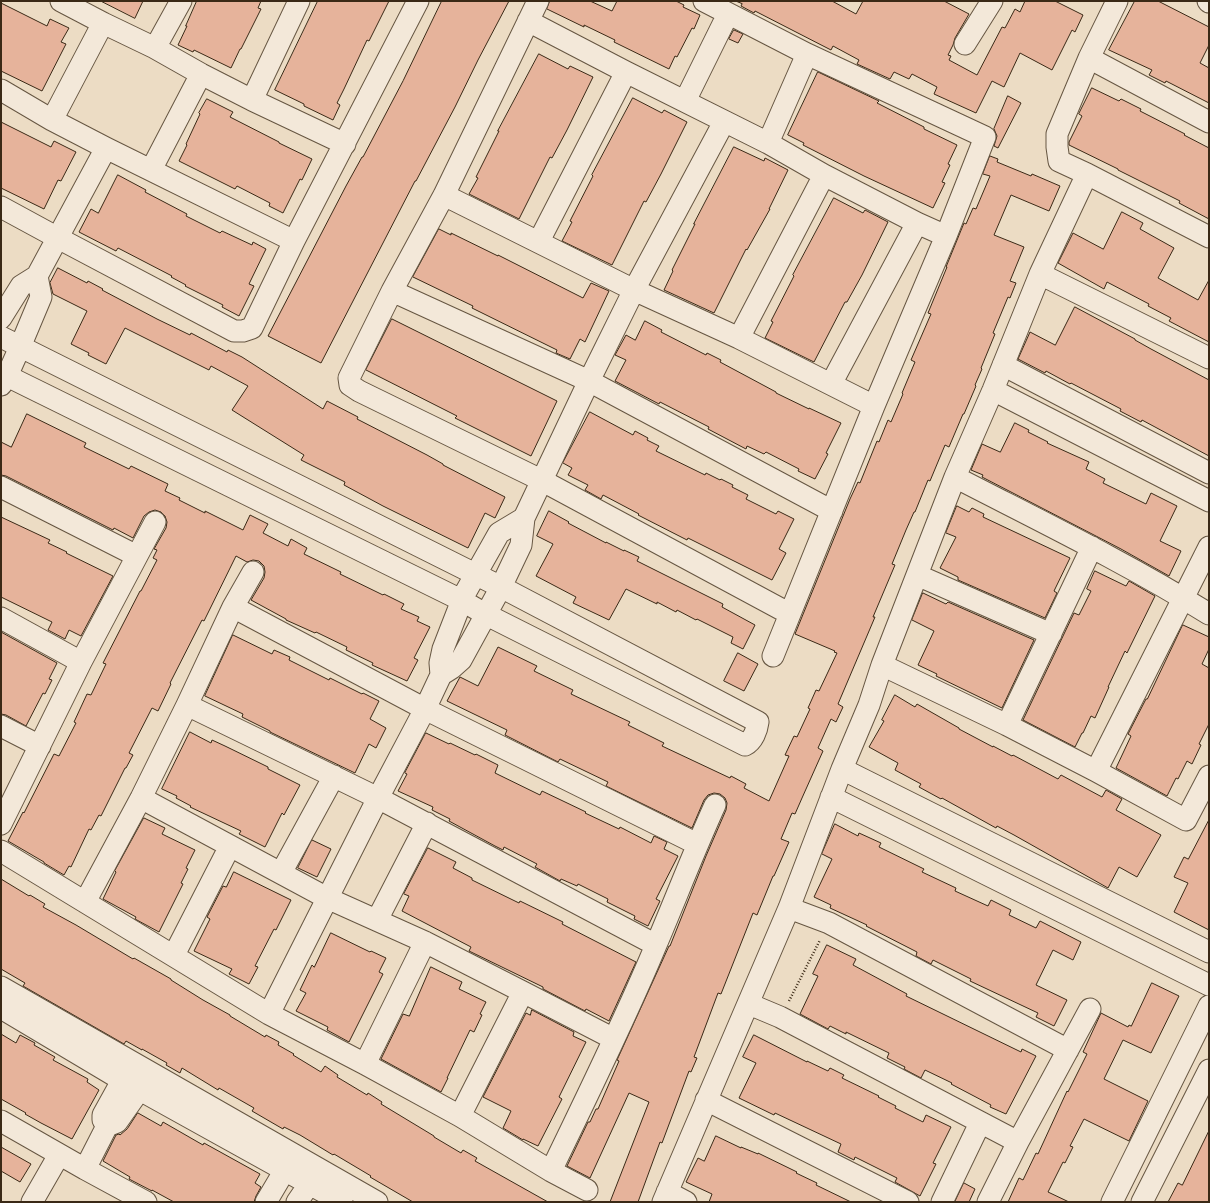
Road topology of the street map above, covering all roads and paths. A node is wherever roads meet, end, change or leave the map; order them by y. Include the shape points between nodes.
1 (61, 1) edge
2 (181, 1) edge
3 (299, 1) edge
4 (418, 1) edge
5 (538, 1) edge
6 (704, 1) edge
7 (992, 1) edge
8 (1117, 1) edge
9 (728, 14) junction
10 (528, 22) junction
11 (103, 23) junction
12 (965, 44) dead end
13 (155, 48) junction
14 (807, 54) junction
15 (1089, 58) junction
16 (626, 72) junction
17 (201, 74) junction
18 (1, 90) edge
19 (252, 100) junction
20 (685, 101) junction
21 (52, 120) junction
22 (724, 122) junction
23 (1209, 122) edge
24 (768, 143) junction
25 (344, 144) junction
26 (106, 148) junction
27 (151, 170) junction
28 (1087, 174) junction
29 (824, 175) junction
30 (444, 195) junction
31 (1, 207) edge
32 (917, 223) junction
33 (946, 236) junction
34 (1209, 237) edge
35 (58, 238) junction
36 (294, 241) junction
37 (539, 241) junction
38 (1040, 274) junction
39 (37, 276) junction
40 (634, 290) junction
41 (392, 291) junction
42 (1, 318) edge
43 (1, 337) edge
44 (739, 338) junction
45 (20, 347) junction
46 (1209, 358) edge
47 (1003, 365) junction
48 (3, 378) edge
49 (589, 381) junction
50 (831, 384) junction
51 (993, 390) junction
52 (874, 406) junction
53 (1209, 473) edge
54 (955, 477) junction
55 (542, 480) junction
56 (1, 487) edge
57 (1209, 501) edge
58 (832, 511) junction
59 (524, 518) junction
60 (155, 522) dead end
61 (1092, 547) junction
62 (1209, 547) edge
63 (137, 556) junction
64 (253, 572) dead end
65 (917, 575) junction
66 (467, 589) junction
67 (1184, 598) junction
68 (492, 603) junction
69 (233, 607) junction
70 (790, 614) junction
71 (1209, 614) edge
72 (1, 618) edge
73 (1050, 634) junction
74 (773, 656) dead end
75 (81, 662) junction
76 (882, 665) junction
77 (441, 675) junction
78 (187, 705) junction
79 (425, 709) junction
80 (1007, 725) junction
81 (1, 726) edge
82 (40, 746) junction
83 (1096, 771) junction
84 (334, 776) junction
85 (1209, 776) edge
86 (836, 783) junction
87 (140, 798) junction
88 (378, 798) junction
89 (715, 805) dead end
90 (427, 823) junction
91 (1, 824) edge
92 (697, 844) junction
93 (230, 846) junction
94 (1, 851) edge
95 (281, 873) junction
96 (327, 898) junction
97 (85, 902) junction
98 (789, 908) junction
99 (377, 920) junction
100 (829, 923) junction
101 (425, 942) junction
102 (656, 945) junction
103 (1209, 952) edge
104 (174, 956) junction
105 (1209, 985) edge
106 (1, 986) edge
107 (523, 992) junction
108 (749, 1004) junction
109 (1209, 1006) edge
110 (1, 1008) edge
111 (1090, 1009) dead end
112 (269, 1014) junction
113 (780, 1017) junction
114 (614, 1039) junction
115 (1068, 1050) junction
116 (366, 1064) junction
117 (1209, 1070) edge
118 (127, 1071) junction
119 (146, 1082) junction
120 (706, 1100) junction
121 (460, 1116) junction
122 (1, 1120) edge
123 (980, 1122) junction
124 (107, 1126) junction
125 (1018, 1142) junction
126 (59, 1154) junction
127 (290, 1162) junction
128 (85, 1169) junction
129 (551, 1170) junction
130 (314, 1176) junction
131 (587, 1190) dead end
132 (665, 1197) edge
133 (32, 1202) edge
134 (146, 1202) edge
135 (266, 1202) edge
136 (297, 1202) edge
137 (342, 1202) edge
138 (377, 1202) edge
139 (686, 1202) edge
140 (908, 1202) edge
141 (942, 1202) edge
142 (988, 1202) edge
143 (1112, 1202) edge
144 (1142, 1202) edge

1 - 11 street
2 - 13 street
3 - 19 street
4 - 25 street
5 - 10 street
6 - 9 street
7 - 12 street
8 - 15 street
9 - 14 street
9 - 20 street
10 - 16 street
10 - 30 street
11 - 13 street
11 - 21 street
13 - 17 street
14 - 24 street
14 - 33 street via 985,137
15 - 23 street
15 - 28 street via 1057,134 1059,161
16 - 20 street
16 - 37 street
17 - 19 street
17 - 27 street
18 - 21 street
19 - 25 street
20 - 22 street
21 - 26 street
22 - 24 street
22 - 40 street
24 - 29 street
25 - 36 street
26 - 27 street
26 - 35 street
27 - 36 street
28 - 34 street
28 - 38 street
29 - 32 street
29 - 44 street
30 - 37 street
30 - 41 street
31 - 35 street
32 - 33 street
32 - 50 street
33 - 52 street
35 - 36 street via 234,331 252,328
35 - 39 street
37 - 40 street
38 - 46 street
38 - 47 street
39 - 42 street via 21,286
39 - 45 street via 41,297
40 - 44 street
40 - 49 street
41 - 49 street
41 - 55 street via 349,378 350,385
43 - 45 street
44 - 50 street
45 - 48 street
45 - 66 street
47 - 51 street
47 - 53 street
48 - 66 street
49 - 55 street
49 - 58 street
50 - 52 street
51 - 54 street
51 - 57 street
52 - 58 street
54 - 61 street
54 - 65 street
55 - 59 street
55 - 70 street
56 - 63 street
58 - 70 street
59 - 66 street via 499,533
59 - 68 street via 521,544
60 - 63 street
61 - 67 street
61 - 73 street
62 - 67 street
63 - 75 street
64 - 69 street
65 - 73 street
65 - 76 street
66 - 68 street
66 - 68 street
66 - 77 street via 442,648
67 - 71 street
67 - 83 street
68 - 68 street via 745,745 752,738 758,722
68 - 77 street via 461,660
69 - 78 street
69 - 79 street
70 - 74 street
72 - 75 street
73 - 80 street
75 - 82 street
76 - 80 street
76 - 86 street via 869,705
77 - 79 street
78 - 84 street
78 - 87 street
79 - 88 street
79 - 92 street
80 - 83 street
81 - 82 street
82 - 91 street
83 - 85 street via 1186,820
84 - 88 street
84 - 95 street
86 - 98 street
86 - 103 street
86 - 105 street
87 - 93 street
87 - 97 street
88 - 90 street
88 - 96 street
89 - 92 street
90 - 99 street
90 - 102 street
92 - 102 street
93 - 95 street
93 - 104 street
94 - 97 street
95 - 96 street
96 - 99 street
96 - 112 street
97 - 104 street
98 - 100 street
98 - 108 street
99 - 101 street
100 - 113 path
100 - 115 street
101 - 107 street
101 - 116 street
102 - 114 street
104 - 112 street
106 - 118 street
107 - 114 street
107 - 121 street
108 - 113 street
108 - 120 street
109 - 143 street
110 - 118 street
111 - 115 street
112 - 116 street
113 - 123 street
114 - 129 street
115 - 125 street
116 - 121 street
117 - 144 street
118 - 119 street
118 - 124 street via 103,1115
119 - 124 street via 118,1122
119 - 127 street
120 - 132 street
120 - 140 street
121 - 129 street
122 - 126 street
123 - 125 street
123 - 141 street
124 - 128 street
125 - 142 street
126 - 128 street
126 - 133 street
127 - 130 street
127 - 135 street
128 - 134 street
129 - 131 street
130 - 136 street
130 - 137 street
130 - 138 street
132 - 139 street

